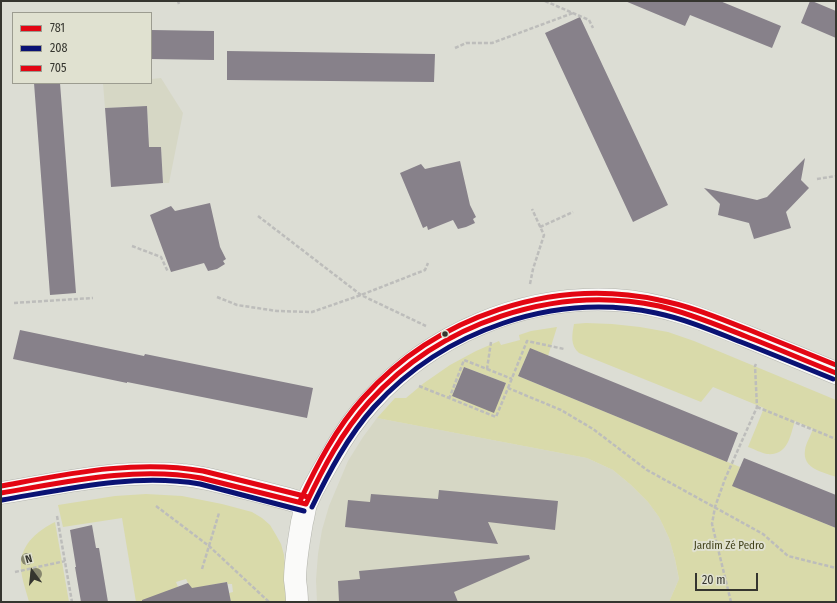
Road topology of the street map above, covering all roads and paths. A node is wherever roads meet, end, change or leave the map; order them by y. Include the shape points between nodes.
1 (546, 1) edge
2 (573, 13) junction
3 (593, 28) dead end
4 (455, 48) dead end
5 (836, 176) edge
6 (817, 179) dead end
7 (532, 209) dead end
8 (573, 212) dead end
9 (258, 216) dead end
10 (540, 226) junction
11 (132, 246) dead end
12 (428, 263) dead end
13 (168, 272) dead end
14 (530, 284) dead end
15 (361, 295) junction
16 (217, 297) dead end
17 (93, 298) dead end
18 (14, 304) dead end
19 (494, 318) junction
20 (426, 326) dead end
21 (764, 344) junction
22 (564, 349) dead end
23 (487, 369) junction
24 (836, 373) edge
25 (397, 375) junction
26 (512, 379) junction
27 (508, 388) junction
28 (449, 399) junction
29 (757, 407) junction
30 (836, 439) edge
31 (1, 493) edge
32 (306, 504) junction
33 (156, 506) dead end
34 (715, 507) junction
35 (219, 513) dead end
36 (58, 516) dead end
37 (209, 546) junction
38 (65, 561) junction
39 (836, 568) edge
40 (202, 569) dead end
41 (15, 572) dead end
42 (72, 602) edge
43 (269, 602) edge
44 (297, 602) edge
45 (731, 602) edge

1 - 2 path
2 - 3 path via 590,20
2 - 4 path via 492,43 466,43
5 - 6 path
7 - 10 path
8 - 10 path
9 - 15 path
10 - 14 path via 544,235
11 - 13 path via 161,257
12 - 15 path via 425,270
15 - 16 path via 312,312 277,311 237,305
15 - 20 path
17 - 18 path
19 - 21 street via 553,303 614,300 645,303 675,310
19 - 23 path
19 - 25 street via 439,344
21 - 24 street
21 - 29 path via 755,366
22 - 26 path via 527,341
23 - 26 path
23 - 28 path via 464,360
25 - 28 path
25 - 32 street via 350,427 319,477
26 - 27 path
27 - 28 path via 496,417
27 - 34 path via 561,410 593,429 647,470
29 - 30 path
29 - 34 path
31 - 32 street via 111,475 151,473 205,478
32 - 44 street via 297,555
33 - 37 path
34 - 39 path via 763,534 788,556
34 - 45 path via 712,524
35 - 37 path
36 - 38 path
37 - 40 path
37 - 43 path
38 - 41 path
38 - 42 path

